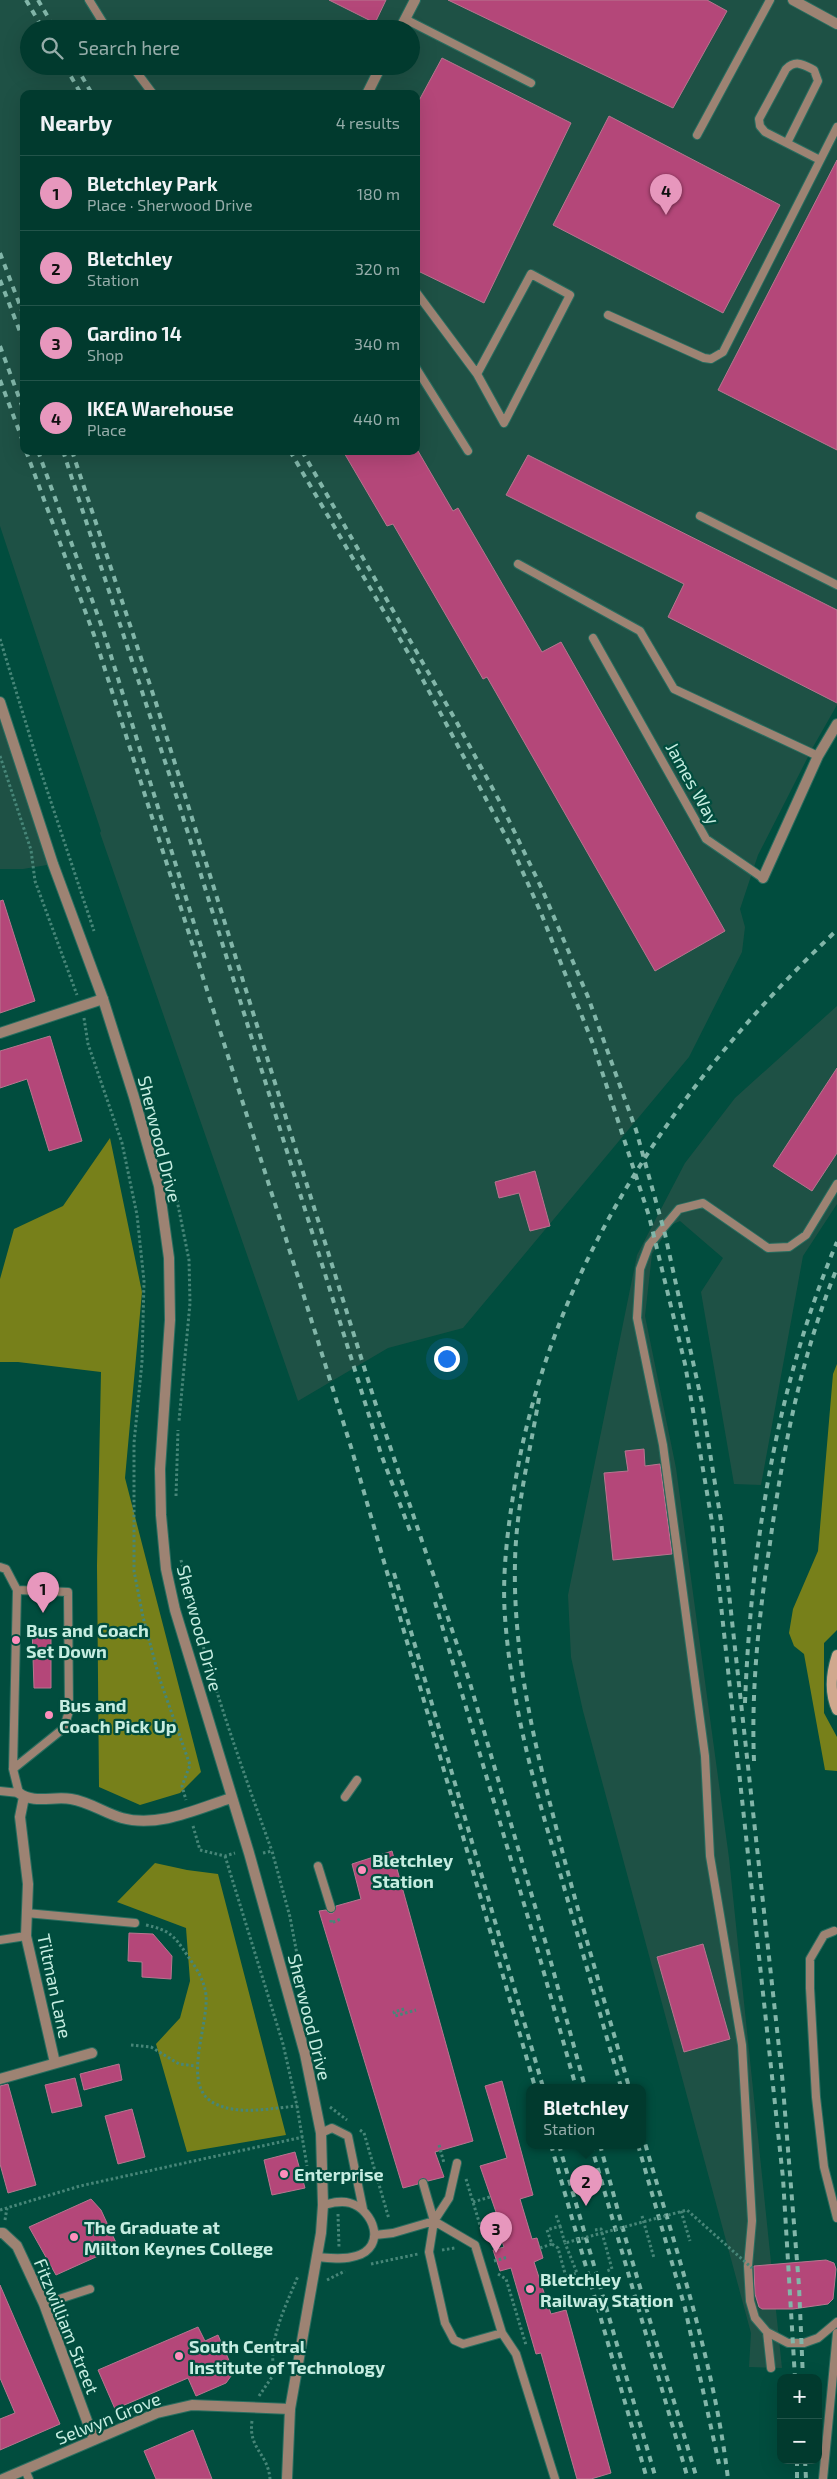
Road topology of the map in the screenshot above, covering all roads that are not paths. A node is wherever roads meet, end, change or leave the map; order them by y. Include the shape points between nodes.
1 (89, 0) edge
2 (415, 0) edge
3 (770, 0) edge
4 (793, 0) edge
5 (405, 19) edge
6 (101, 20) edge
7 (837, 24) edge
8 (420, 27) edge
9 (139, 75) edge
10 (376, 75) edge
11 (532, 83) dead end
12 (150, 90) edge
13 (369, 90) edge
14 (837, 127) edge
15 (696, 135) dead end
16 (787, 143) junction
17 (820, 160) junction
18 (420, 297) edge
19 (608, 315) dead end
20 (420, 374) edge
21 (477, 374) junction
22 (468, 451) dead end
23 (700, 516) dead end
24 (518, 564) dead end
25 (837, 585) edge
26 (593, 638) dead end
27 (0, 702) edge
28 (837, 724) edge
29 (818, 756) junction
30 (763, 878) joint
31 (102, 1000) junction
32 (0, 1034) edge
33 (837, 1184) edge
34 (0, 1567) edge
35 (17, 1590) junction
36 (837, 1655) edge
37 (837, 1710) edge
38 (13, 1769) junction
39 (357, 1780) dead end
40 (0, 1791) edge
41 (21, 1795) junction
42 (345, 1797) dead end
43 (231, 1798) junction
44 (318, 1866) dead end
45 (331, 1908) dead end
46 (26, 1913) junction
47 (135, 1923) road end
48 (836, 1931) edge
49 (26, 1936) junction
50 (0, 1940) edge
51 (92, 2053) dead end
52 (55, 2064) junction
53 (0, 2079) edge
54 (321, 2133) junction
55 (457, 2163) dead end
56 (423, 2183) dead end
57 (323, 2205) junction
58 (363, 2209) junction
59 (837, 2218) edge
60 (434, 2221) junction
61 (0, 2233) edge
62 (375, 2235) junction
63 (318, 2257) junction
64 (90, 2289) dead end
65 (44, 2304) junction
66 (837, 2322) edge
67 (767, 2332) junction
68 (502, 2333) junction
69 (837, 2333) edge
70 (771, 2368) dead end
71 (290, 2408) junction
72 (94, 2440) junction
73 (27, 2474) edge
74 (3, 2479) edge
75 (288, 2479) edge
76 (555, 2479) edge
77 (823, 2479) edge

1 - 6 lane
2 - 5 street
3 - 15 lane
4 - 7 street
8 - 11 lane
9 - 12 lane
10 - 13 street
14 - 17 lane
16 - 16 lane via 765,132 759,119 786,69 798,63 814,70 818,81
16 - 17 lane
17 - 19 lane via 723,352 711,359 704,358
18 - 21 lane
20 - 22 lane
21 - 21 lane via 530,274 570,295 504,422
23 - 25 lane
24 - 29 lane via 640,631 674,688
26 - 30 lane, James Way via 706,839
27 - 31 street, Sherwood Drive
28 - 29 street, James Way
29 - 30 street, James Way
31 - 32 street
31 - 43 street, Sherwood Drive via 159,1186 169,1258 170,1320 160,1470 160,1515 166,1569 174,1610
33 - 67 lane via 806,1235 789,1247 768,1248 703,1203 679,1209 649,1245 640,1268 637,1318 663,1446 705,1756 710,1856 742,2045 752,2221 748,2266 750,2301 755,2318
34 - 35 lane via 6,1569
35 - 38 lane
35 - 38 lane via 68,1592 69,1711 64,1728
36 - 37 main road via 831,1680
38 - 41 lane
39 - 42 lane
40 - 41 lane
41 - 43 street via 30,1799 70,1799 121,1818 143,1821 189,1812
41 - 46 street, Tiltman Lane via 20,1817 28,1884
43 - 54 street, Sherwood Drive via 305,2054
44 - 45 lane
46 - 47 lane
46 - 49 street, Tiltman Lane
48 - 59 lane via 824,1935 810,1959 810,1988 816,2097 824,2167
49 - 50 lane
49 - 52 street, Tiltman Lane
51 - 52 street
52 - 53 street
54 - 57 street, Sherwood Drive
54 - 58 lane via 332,2128 348,2136
55 - 60 lane via 449,2198
56 - 60 lane
57 - 58 lane via 349,2203
57 - 63 street, Sherwood Drive
58 - 62 lane via 373,2221
60 - 62 lane
60 - 68 lane via 475,2245
60 - 68 lane via 429,2252 445,2323 454,2340 463,2344
61 - 65 street, Fitzwilliam Street via 17,2246
62 - 63 lane via 369,2249 357,2256
63 - 71 street, Sherwood Drive
64 - 65 lane
65 - 72 street, Fitzwilliam Street
66 - 67 lane via 818,2338 804,2343 788,2343
67 - 70 lane
68 - 76 lane via 516,2354
69 - 77 lane
71 - 72 street, Selwyn Grove via 177,2408 157,2413
71 - 75 street, Sherwood Drive
72 - 73 street, Selwyn Grove
73 - 74 street, Selwyn Grove

